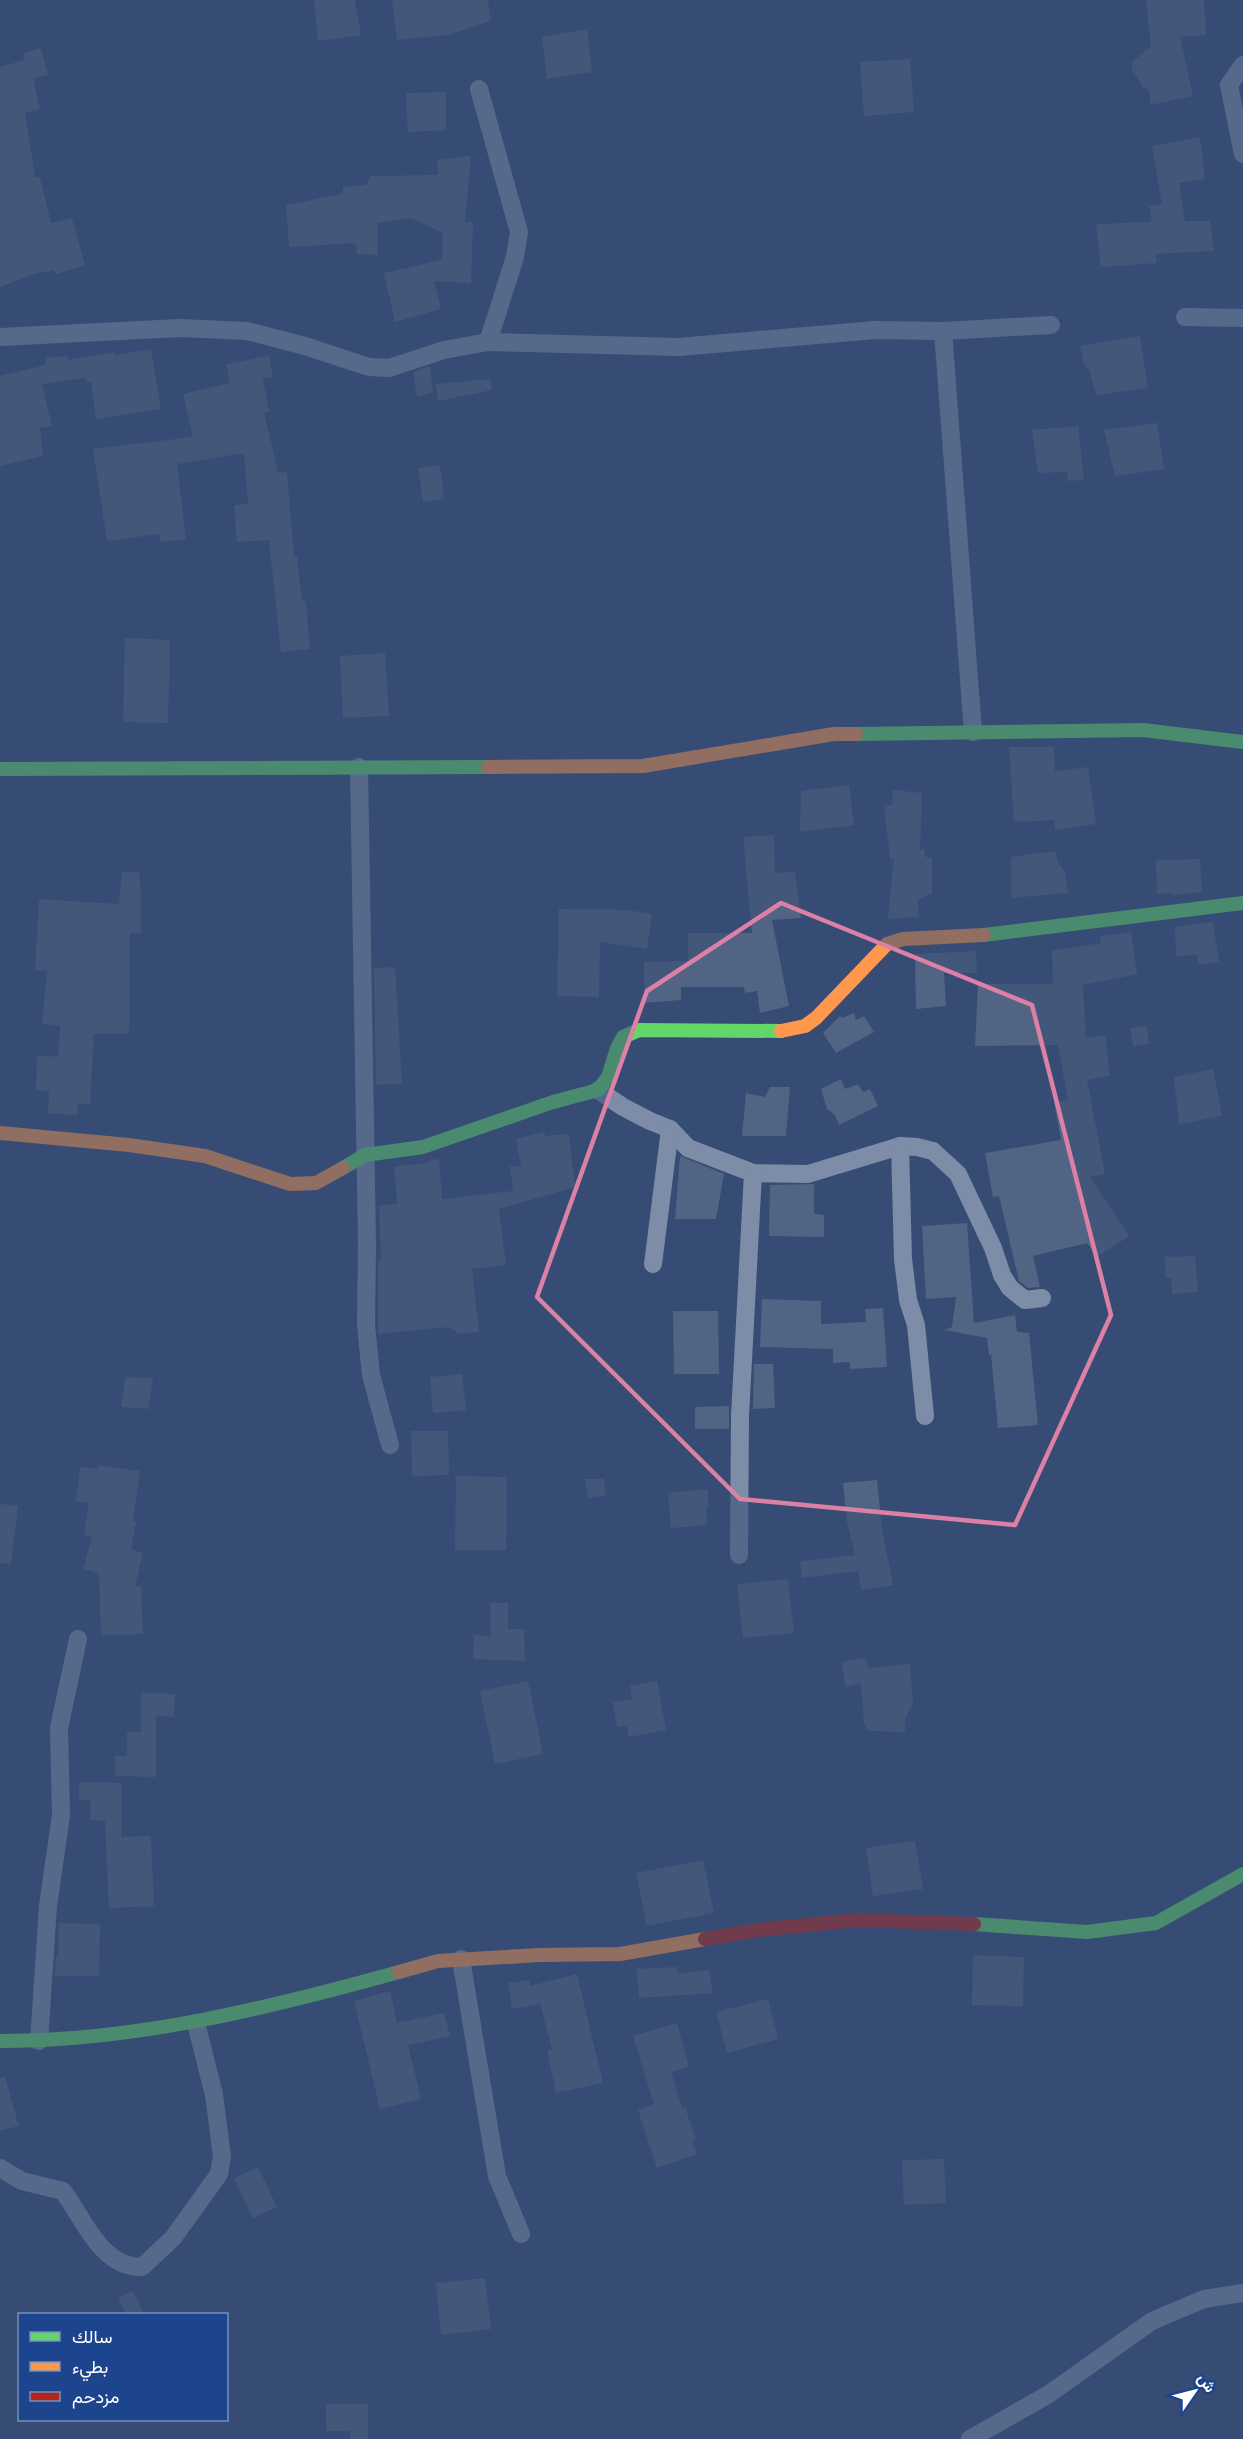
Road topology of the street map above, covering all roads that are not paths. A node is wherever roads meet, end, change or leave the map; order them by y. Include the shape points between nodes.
1 (1243, 65) edge
2 (479, 88) dead end
3 (1243, 154) edge
4 (1185, 317) dead end
5 (1243, 318) edge
6 (1051, 325) dead end
7 (943, 331) junction
8 (0, 337) edge
9 (488, 342) junction
10 (974, 732) junction
11 (1243, 742) edge
12 (359, 767) junction
13 (0, 769) edge
14 (1243, 903) edge
15 (598, 1090) junction
16 (670, 1129) junction
17 (0, 1133) edge
18 (900, 1146) junction
19 (365, 1155) junction
20 (753, 1173) junction
21 (653, 1264) dead end
22 (1042, 1298) dead end
23 (925, 1416) dead end
24 (390, 1445) dead end
25 (739, 1555) dead end
26 (78, 1639) dead end
27 (1243, 1874) edge
28 (460, 1959) junction
29 (196, 2023) junction
30 (0, 2041) edge
31 (39, 2041) junction
32 (0, 2168) edge
33 (521, 2234) dead end
34 (1243, 2293) edge
35 (970, 2439) edge

1 - 3 street via 1229,85
2 - 9 street via 519,232
4 - 5 street
6 - 7 street
7 - 9 street via 875,330 679,347
7 - 10 street
8 - 9 street via 180,328 247,331 369,366 389,368 444,350
10 - 11 street via 1143,730
10 - 12 street via 834,734 643,766
12 - 13 street
12 - 19 street
14 - 15 street via 997,934 903,939 886,944 805,1026 784,1031 639,1030 623,1038 608,1077
15 - 16 street via 623,1107
15 - 19 street via 423,1147
16 - 20 street via 688,1148
16 - 21 street
17 - 19 street via 205,1156 290,1184 316,1183
18 - 20 street via 808,1174
18 - 22 street via 933,1151 958,1174 1010,1288 1025,1300
18 - 23 street via 903,1260 917,1336
19 - 24 street via 366,1325 371,1375
20 - 25 street via 740,1416
26 - 31 street via 59,1728 61,1815 48,1906
27 - 28 street via 1156,1923 1087,1932 1006,1924 857,1920 758,1930 620,1954
28 - 29 street via 438,1960 288,2003
28 - 33 street via 497,2176
29 - 31 street
29 - 32 street via 214,2095 222,2156 219,2174 173,2238 142,2267 113,2258 94,2240 63,2191 22,2181
30 - 31 street
34 - 35 street via 1204,2299 1152,2320 1049,2394

